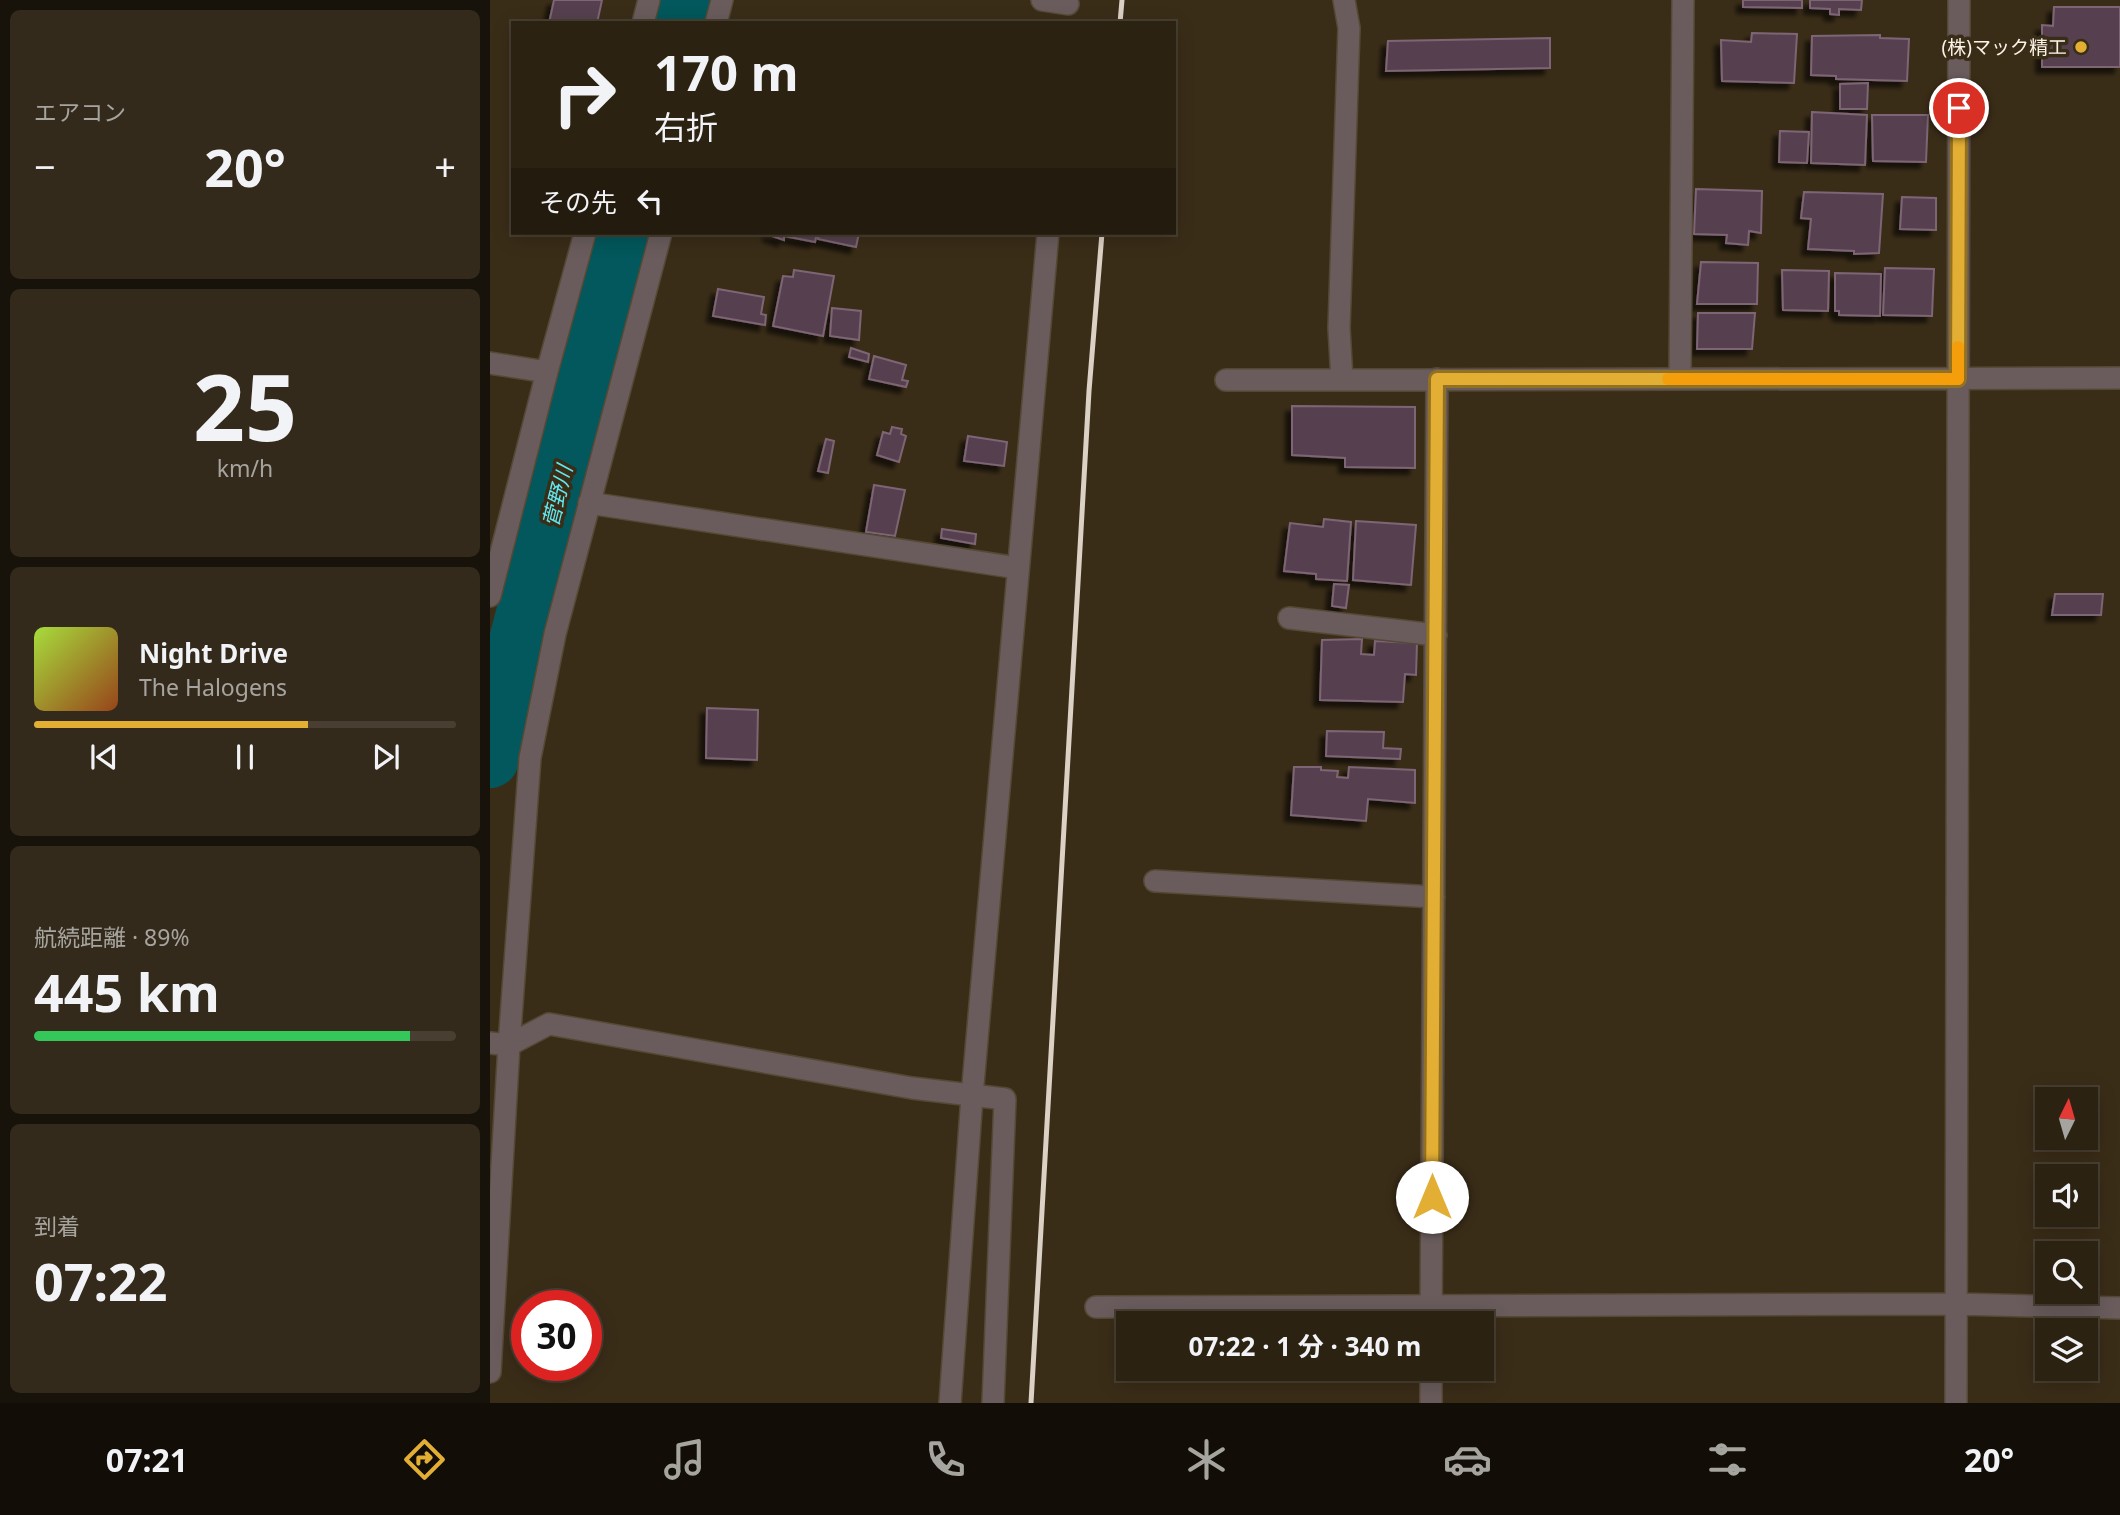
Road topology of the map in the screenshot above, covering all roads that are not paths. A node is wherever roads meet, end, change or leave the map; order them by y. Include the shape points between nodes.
1 (649, 0) edge
2 (722, 0) edge
3 (1042, 0) edge
4 (1344, 0) edge
5 (1355, 0) edge
6 (1683, 0) edge
7 (1959, 0) edge
8 (1067, 9) edge
9 (644, 21) edge
10 (717, 21) edge
11 (1349, 28) junction
12 (584, 235) edge
13 (660, 235) edge
14 (1048, 235) edge
15 (490, 363) edge
16 (547, 372) junction
17 (1437, 379) junction
18 (1680, 379) junction
19 (1958, 379) junction
20 (2120, 379) edge
21 (1226, 380) dead end
22 (1342, 380) junction
23 (589, 503) junction
24 (1018, 568) junction
25 (490, 596) edge
26 (1289, 618) dead end
27 (1436, 635) junction
28 (1155, 881) dead end
29 (1434, 897) junction
30 (498, 1043) edge
31 (972, 1096) junction
32 (1956, 1304) junction
33 (1096, 1307) dead end
34 (2120, 1308) edge
35 (1264, 1311) edge
36 (1431, 1311) edge
37 (1494, 1314) edge
38 (490, 1372) edge
39 (1431, 1381) edge
40 (950, 1403) edge
41 (992, 1403) edge
42 (1431, 1403) edge
43 (1956, 1403) edge

1 - 9 street
2 - 10 street
3 - 8 street
4 - 11 street
5 - 11 street
6 - 18 street
7 - 19 street
11 - 22 street via 1339,328
12 - 16 street
13 - 23 street
14 - 24 street
15 - 16 street
16 - 25 street
17 - 18 street
17 - 22 street
17 - 27 street
18 - 19 street
19 - 20 street
19 - 32 street
21 - 22 street
23 - 24 street
23 - 30 street via 555,634 530,758
24 - 31 street
26 - 27 street
27 - 29 street
28 - 29 street
29 - 36 street
30 - 31 street via 550,1024
30 - 38 street
31 - 40 street
31 - 41 street via 1005,1100
32 - 34 street
32 - 37 street
32 - 43 street
33 - 35 street
39 - 42 street

